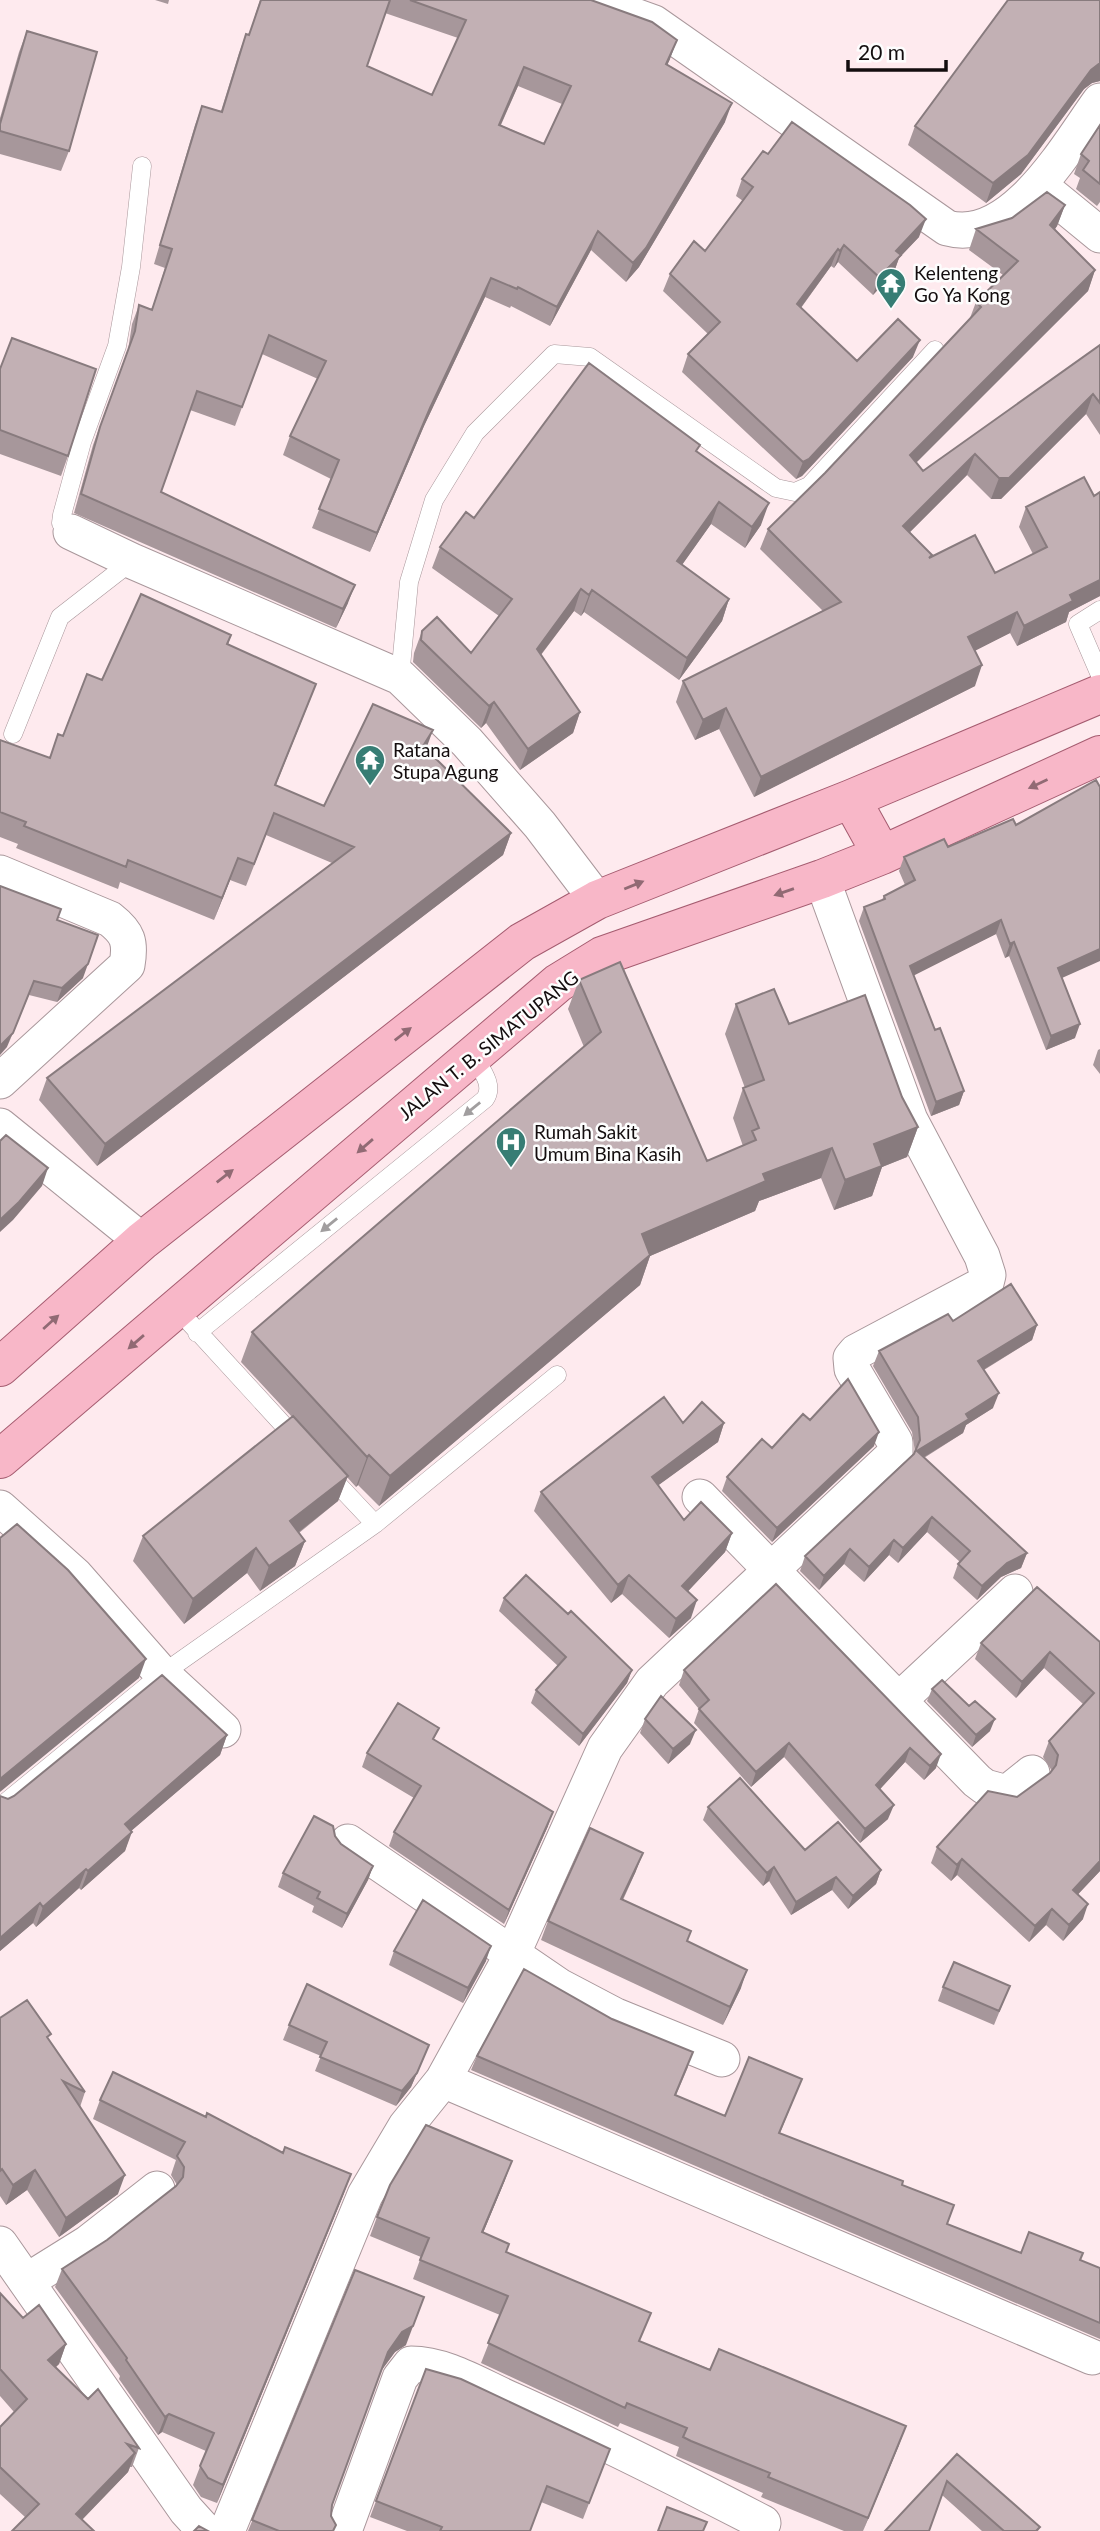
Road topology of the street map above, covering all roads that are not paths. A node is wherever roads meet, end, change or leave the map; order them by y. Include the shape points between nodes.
1 (591, 0) edge
2 (1100, 101) edge
3 (142, 166) dead end
4 (1039, 185) junction
5 (1100, 235) edge
6 (935, 350) dead end
7 (71, 532) joint
8 (132, 561) junction
9 (1100, 610) edge
10 (1100, 675) edge
11 (400, 677) junction
12 (1100, 694) edge
13 (13, 734) dead end
14 (1100, 756) edge
15 (850, 799) junction
16 (882, 855) junction
17 (0, 873) edge
18 (822, 879) junction
19 (597, 900) junction
20 (0, 1081) edge
21 (0, 1126) edge
22 (142, 1241) junction
23 (188, 1319) junction
24 (0, 1367) edge
25 (557, 1375) dead end
26 (0, 1459) edge
27 (700, 1497) dead end
28 (0, 1508) edge
29 (375, 1524) junction
30 (768, 1570) junction
31 (1016, 1592) dead end
32 (162, 1674) junction
33 (897, 1702) junction
34 (223, 1730) edge
35 (1032, 1773) dead end
36 (0, 1807) edge
37 (348, 1842) dead end
38 (512, 1955) junction
39 (722, 2059) dead end
40 (443, 2080) junction
41 (157, 2189) dead end
42 (11, 2269) edge
43 (1092, 2357) dead end
44 (763, 2523) dead end
45 (185, 2524) edge
46 (227, 2531) edge
47 (344, 2531) edge

1 - 4 street via 654,23 947,228 971,231 1020,206
2 - 4 street
3 - 7 lane via 117,346 82,442 62,515 61,523
4 - 5 street
6 - 11 lane via 809,486 795,492 776,488 590,357 554,354 475,433 434,499 409,582
7 - 8 street
8 - 11 street
8 - 13 lane via 60,617
9 - 10 lane via 1078,624
11 - 19 street via 522,804
12 - 15 main road
14 -> 16 main road, JALAN T. B. SIMATUPANG
15 - 16 main road
19 -> 15 main road
16 - 18 main road, JALAN T. B. SIMATUPANG
17 - 20 street via 110,919 125,931 131,945 127,965
18 -> 23 main road, JALAN T. B. SIMATUPANG via 602,956 558,983 474,1055 408,1135
18 - 30 street via 910,1120 988,1275 979,1289 851,1358 852,1369 895,1442 895,1454
22 -> 19 main road via 522,942
21 - 22 street
24 -> 22 main road
23 -> 26 main road, JALAN T. B. SIMATUPANG
23 - 29 lane
25 - 29 lane
27 - 30 street
28 - 32 street via 75,1575
29 - 32 lane
30 - 33 street
30 - 38 street via 652,1682 605,1748
31 - 33 street
32 - 34 street
32 - 36 lane
33 - 35 street via 985,1787 1007,1793
37 - 38 street
38 - 39 street via 616,2016
38 - 40 street
40 - 43 street
40 - 46 street via 406,2126 365,2195
41 - 42 street via 88,2243
42 - 45 street
44 - 47 street via 596,2437 451,2373 411,2364 400,2378

